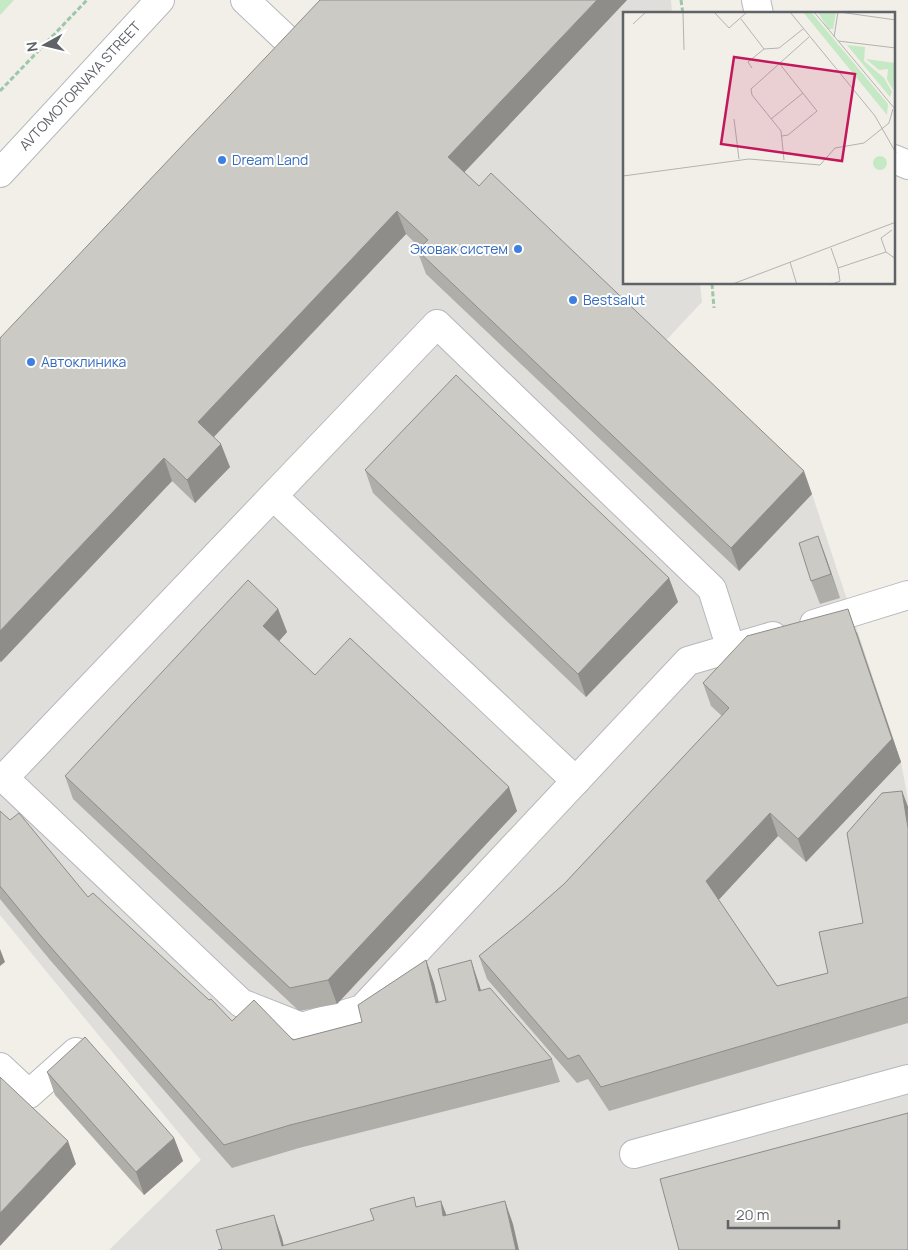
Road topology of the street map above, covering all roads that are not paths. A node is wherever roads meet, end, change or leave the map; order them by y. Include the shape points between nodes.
1 (160, 0) edge
2 (245, 0) edge
3 (301, 52) edge
4 (896, 160) edge
5 (908, 165) edge
6 (0, 173) edge
7 (273, 496) junction
8 (908, 595) edge
9 (731, 649) junction
10 (2, 777) edge
11 (576, 781) junction
12 (87, 1043) edge
13 (0, 1067) edge
14 (908, 1078) edge
15 (634, 1154) dead end

1 - 6 street, AVTOMOTORNAYA STREET
2 - 3 street
4 - 5 street
7 - 9 street via 437,324 712,589
7 - 10 street
7 - 11 street
8 - 9 street
9 - 11 street via 688,661
10 - 11 street via 241,1003 302,1027 362,1009
12 - 13 street via 29,1094
14 - 15 street

